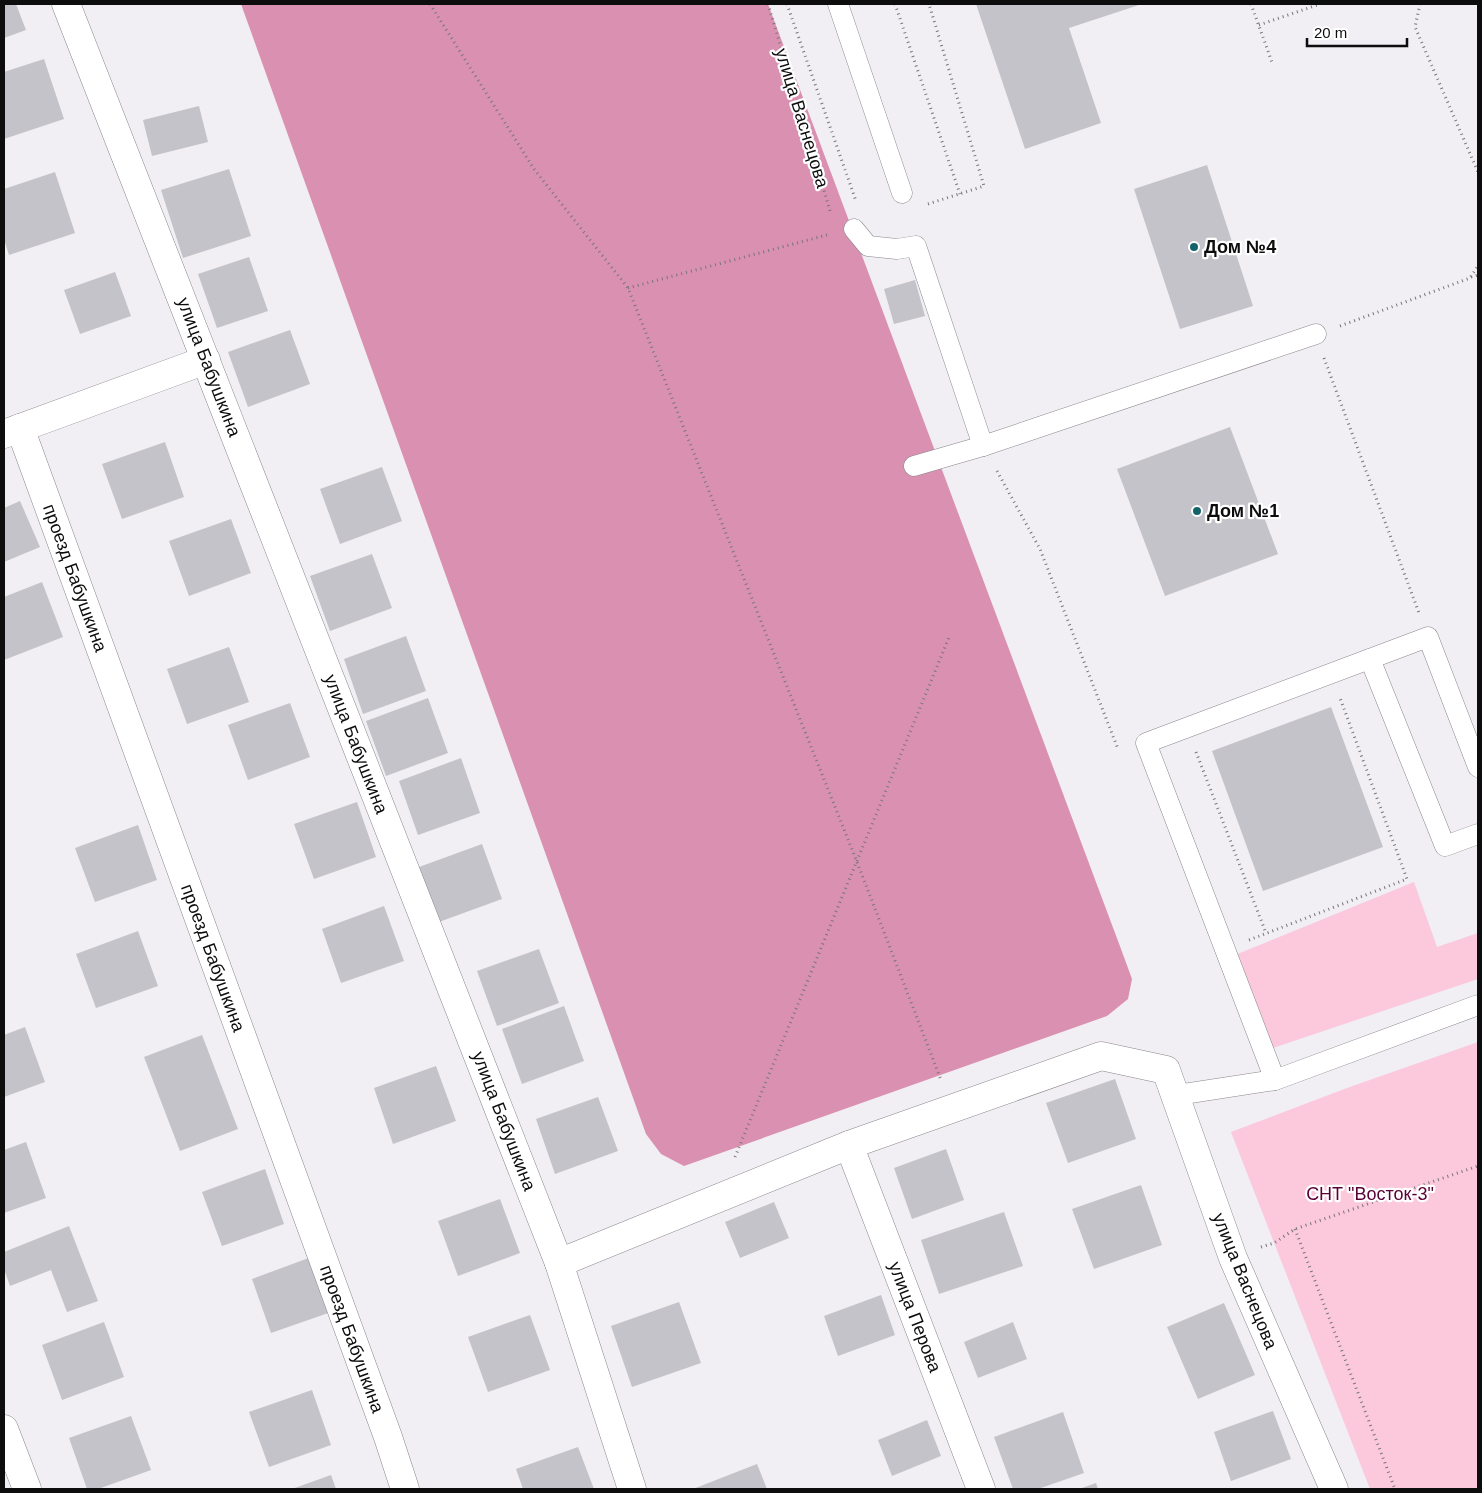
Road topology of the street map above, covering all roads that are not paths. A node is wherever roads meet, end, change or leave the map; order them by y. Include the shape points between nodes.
1 (66, 4) edge
2 (838, 4) edge
3 (902, 193) dead end
4 (845, 231) road end
5 (1316, 334) road end
6 (206, 360) junction
7 (12, 431) edge
8 (983, 446) junction
9 (914, 466) dead end
10 (1370, 659) junction
11 (1478, 767) edge
12 (1478, 834) edge
13 (1478, 1005) edge
14 (1275, 1080) junction
15 (1177, 1095) junction
16 (849, 1145) junction
17 (559, 1263) junction
18 (4, 1429) edge
19 (631, 1488) edge
20 (27, 1489) edge
21 (405, 1489) edge
22 (981, 1489) edge
23 (1334, 1489) edge

1 - 6 street, улица Бабушкина
2 - 3 lane
4 - 8 lane via 868,246 897,249 916,246
5 - 8 lane
6 - 7 street
6 - 17 street, улица Бабушкина
7 - 21 street, проезд Бабушкина via 388,1436
8 - 9 lane
10 - 11 lane via 1428,637
10 - 12 lane via 1445,846
10 - 14 lane via 1146,743
13 - 14 lane
14 - 15 lane
15 - 16 street, улица Васнецова via 1166,1070 1101,1056
15 - 23 street, улица Васнецова via 1232,1258
16 - 17 street
16 - 22 street, улица Перова
17 - 19 street, улица Бабушкина
18 - 20 street

